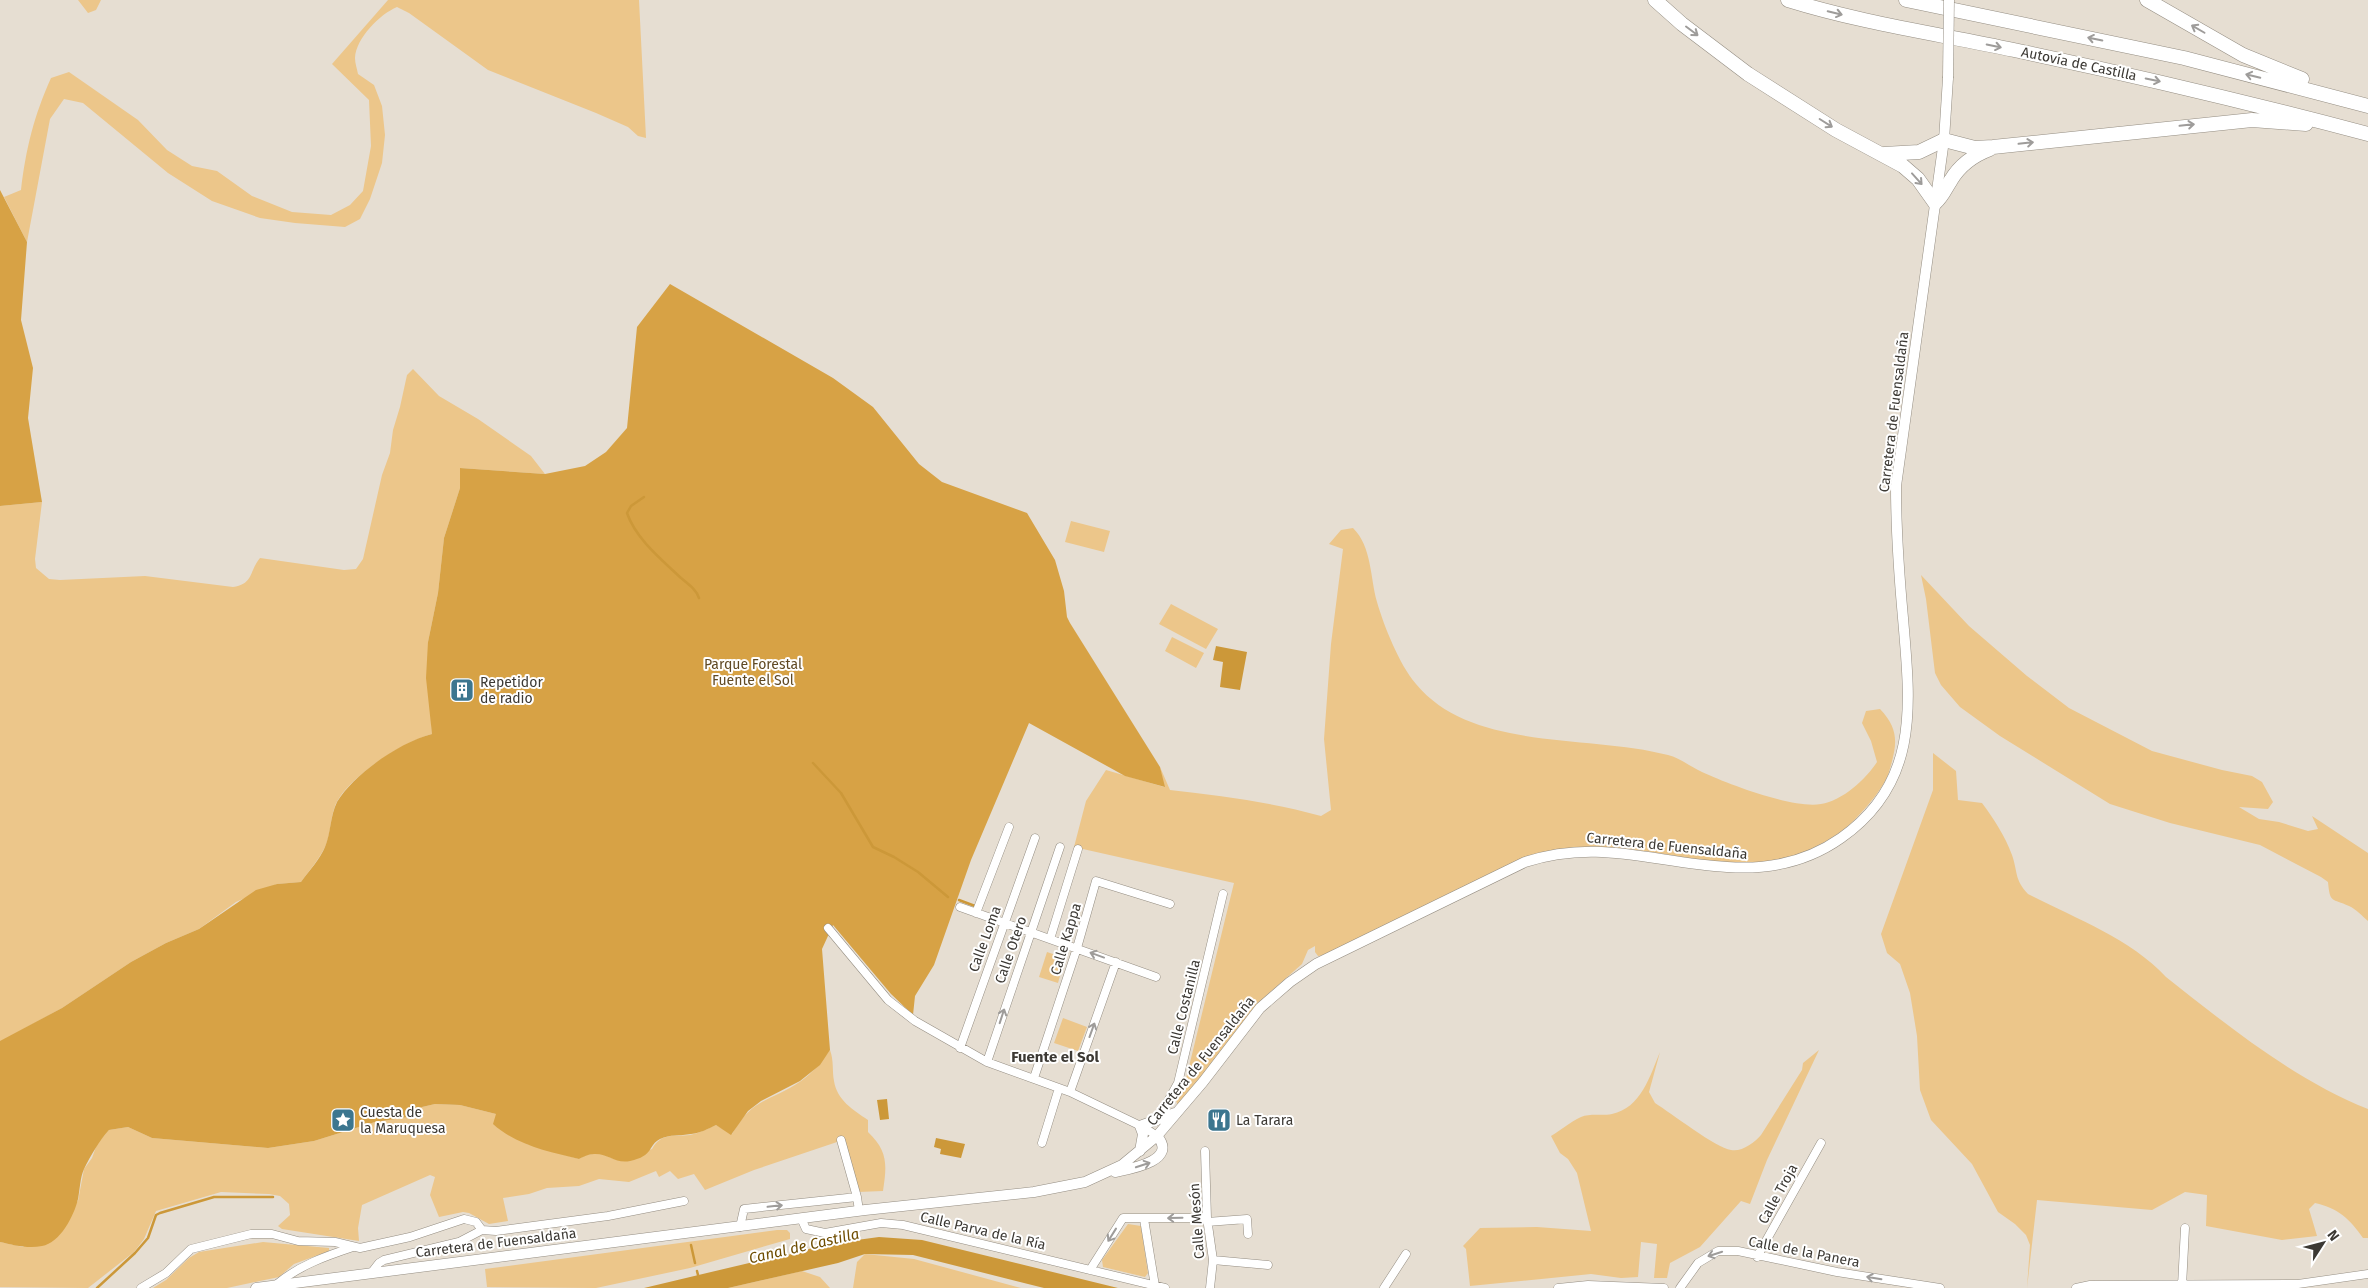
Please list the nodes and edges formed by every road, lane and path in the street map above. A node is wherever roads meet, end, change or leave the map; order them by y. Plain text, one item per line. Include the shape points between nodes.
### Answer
1 (1655, 0) edge
2 (1788, 0) edge
3 (1906, 0) edge
4 (1949, 0) edge
5 (2147, 0) edge
6 (2368, 100) edge
7 (2368, 106) edge
8 (2368, 134) edge
9 (1944, 140) junction
10 (1993, 148) junction
11 (1884, 154) junction
12 (1935, 203) junction
13 (1009, 826) dead end
14 (1035, 838) dead end
15 (1060, 847) dead end
16 (1078, 849) dead end
17 (1223, 894) dead end
18 (1170, 904) dead end
19 (960, 907) dead end
20 (976, 913) junction
21 (1004, 922) junction
22 (828, 928) dead end
23 (1030, 932) junction
24 (1050, 939) junction
25 (1077, 948) junction
26 (1116, 962) junction
27 (1156, 977) dead end
28 (960, 1048) junction
29 (987, 1062) junction
30 (1034, 1078) junction
31 (1059, 1088) junction
32 (1070, 1092) junction
33 (1180, 1110) junction
34 (1156, 1121) junction
35 (1140, 1126) junction
36 (1157, 1136) junction
37 (841, 1140) dead end
38 (1042, 1143) dead end
39 (1821, 1143) dead end
40 (1140, 1151) junction
41 (1205, 1151) dead end
42 (1104, 1174) junction
43 (857, 1197) junction
44 (684, 1201) dead end
45 (859, 1211) junction
46 (801, 1218) junction
47 (1144, 1219) junction
48 (1207, 1220) junction
49 (740, 1226) junction
50 (2185, 1228) dead end
51 (482, 1230) junction
52 (1248, 1234) dead end
53 (354, 1247) junction
54 (1406, 1254) dead end
55 (1757, 1257) junction
56 (1213, 1260) junction
57 (1268, 1265) dead end
58 (1090, 1270) junction
59 (372, 1272) junction
60 (2368, 1274) edge
61 (277, 1284) junction
62 (1154, 1286) junction
63 (2185, 1286) edge
64 (141, 1288) edge
65 (256, 1288) edge
66 (1165, 1288) edge
67 (1210, 1288) edge
68 (1384, 1288) edge
69 (1558, 1288) edge
70 (1664, 1288) edge
71 (1680, 1288) edge
72 (1940, 1288) edge
73 (2076, 1288) edge

1 -> 11 highway via 1748,74 1836,130
2 -> 8 highway, Autovía de Castilla via 1812,8 2171,84
7 -> 3 highway, Autovía de Castilla via 2184,58
4 - 9 main road, Carretera de Fuensaldaña, bridge
6 -> 5 highway via 2288,75 2252,59
10 -> 8 highway via 2252,120 2300,123
9 - 10 highway via 1975,148
9 - 11 highway via 1919,152
9 - 12 main road, Carretera de Fuensaldaña
10 - 12 highway via 1965,163
11 -> 12 highway via 1918,178
12 - 33 main road, Carretera de Fuensaldaña via 1896,486 1896,534 1908,675 1908,725 1897,768 1878,802 1849,832 1833,843 1807,857 1776,866 1725,867 1579,850 1525,862 1316,964 1290,982 1260,1008
13 - 20 street
14 - 21 street, Calle Loma
15 - 23 street, Calle Otero
16 - 24 street
17 - 34 street, Calle Costanilla via 1178,1083
18 - 25 street, Calle Kappa via 1096,881
19 - 20 street
20 - 21 street
21 - 23 street
21 - 28 street, Calle Loma
22 - 28 street via 888,1000
23 - 24 street
29 -> 23 street, Calle Otero
24 - 25 street
26 -> 25 street
25 - 30 street, Calle Kappa
26 - 27 street
32 -> 26 street
28 - 29 street
29 - 30 street
30 - 31 street
31 - 32 street
31 - 38 street
32 - 35 street
33 - 34 main road
33 - 36 main road, Carretera de Fuensaldaña
34 - 35 main road
35 - 36 street
35 - 40 main road via 1143,1134
36 - 40 main road, Carretera de Fuensaldaña
42 -> 36 main road via 1148,1164 1156,1159 1162,1148
37 - 43 street
39 - 55 street, Calle Troja
40 - 42 main road, Carretera de Fuensaldaña
41 - 48 street, Calle Mesón
42 - 45 main road, Carretera de Fuensaldaña via 1065,1187
43 - 45 street
49 -> 43 street via 744,1209
44 - 51 street via 608,1216 496,1231
45 - 46 main road, Carretera de Fuensaldaña
46 - 49 main road, Carretera de Fuensaldaña
46 - 58 street, Calle Parva de la Ría via 806,1229 826,1233 892,1223
48 -> 47 street
47 -> 58 street via 1123,1218
47 - 62 street
48 - 52 street via 1247,1220
48 - 56 street, Calle Mesón
49 - 59 main road, Carretera de Fuensaldaña
50 - 63 street
51 - 53 street via 476,1222 464,1219 410,1237
51 - 59 street via 458,1242 384,1260
53 - 61 street via 309,1263
53 - 64 street via 334,1242 298,1241 272,1234 251,1234 191,1250 166,1273
54 - 68 street
55 -> 71 street, Calle de la Panera via 1738,1252 1710,1254 1698,1263
72 -> 55 street, Calle de la Panera
56 - 57 street
56 - 67 street, Calle Mesón
58 - 62 street, Calle Parva de la Ría
59 - 61 main road, Carretera de Fuensaldaña
60 - 63 street via 2298,1284
61 - 65 main road, Carretera de Fuensaldaña
62 - 66 street, Calle Parva de la Ría
63 - 73 street via 2090,1285
69 - 70 street via 1588,1285

